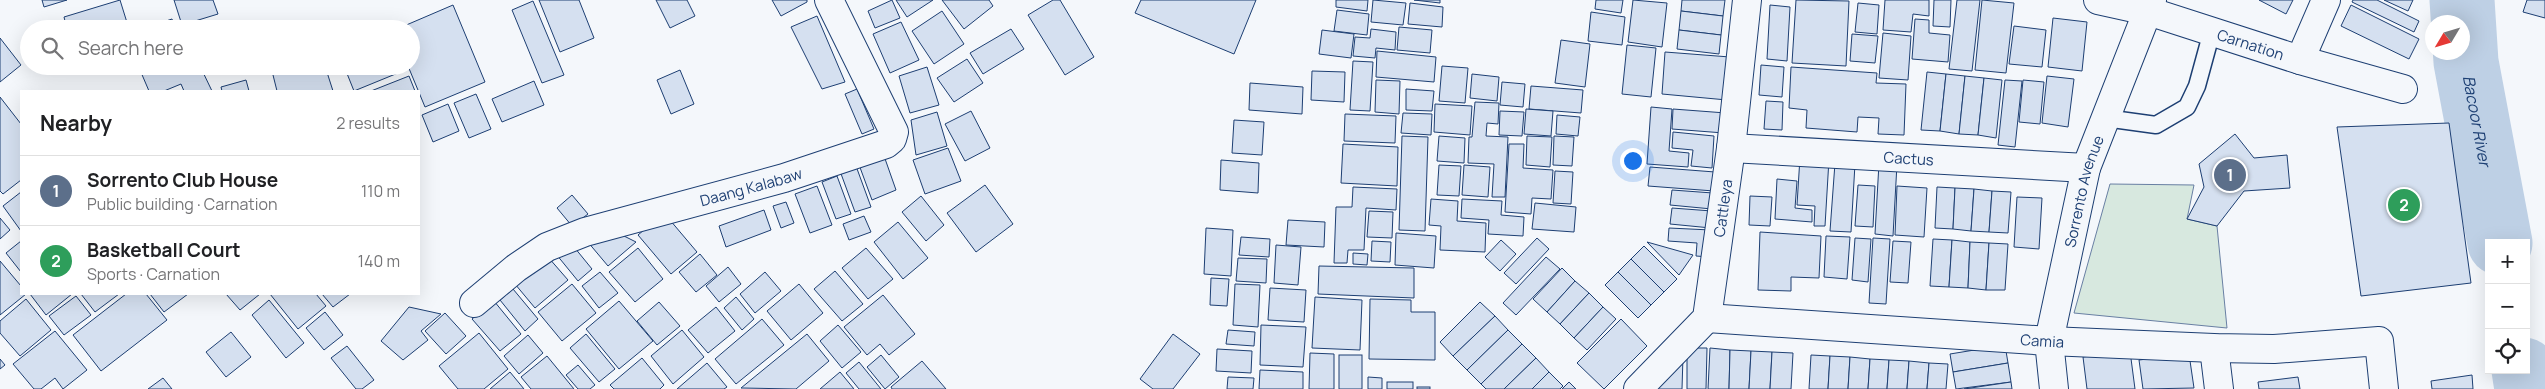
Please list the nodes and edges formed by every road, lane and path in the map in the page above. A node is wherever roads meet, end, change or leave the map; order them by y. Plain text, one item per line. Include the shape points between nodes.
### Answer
1 (829, 0) edge
2 (1748, 0) edge
3 (2098, 0) edge
4 (2326, 0) edge
5 (2150, 6) edge
6 (2212, 31) junction
7 (2300, 60) junction
8 (2403, 89) dead end
9 (2105, 118) junction
10 (1732, 148) junction
11 (2086, 168) junction
12 (474, 303) dead end
13 (1707, 318) junction
14 (2049, 341) junction
15 (2214, 348) junction
16 (1638, 389) edge
17 (2054, 389) edge
18 (2219, 389) edge
19 (2384, 389) edge

1 - 12 street, Daang Kalabaw via 894,132 892,139 886,144 784,178 585,232 547,247
2 - 10 street, Cattleya
3 - 5 street, Carnation
4 - 7 street
5 - 6 street, Carnation
5 - 9 street, Sorrento Avenue
6 - 7 street, Carnation
6 - 9 lane via 2197,86 2187,108 2156,124
7 - 8 street, Carnation
9 - 11 street, Sorrento Avenue
10 - 11 street, Cactus
10 - 13 street, Cattleya
11 - 14 street, Sorrento Avenue
13 - 14 street, Camia
13 - 16 street
14 - 15 street, Camia
14 - 17 street, Sorrento Avenue
15 - 18 street
15 - 19 street, Camia via 2274,349 2379,341

